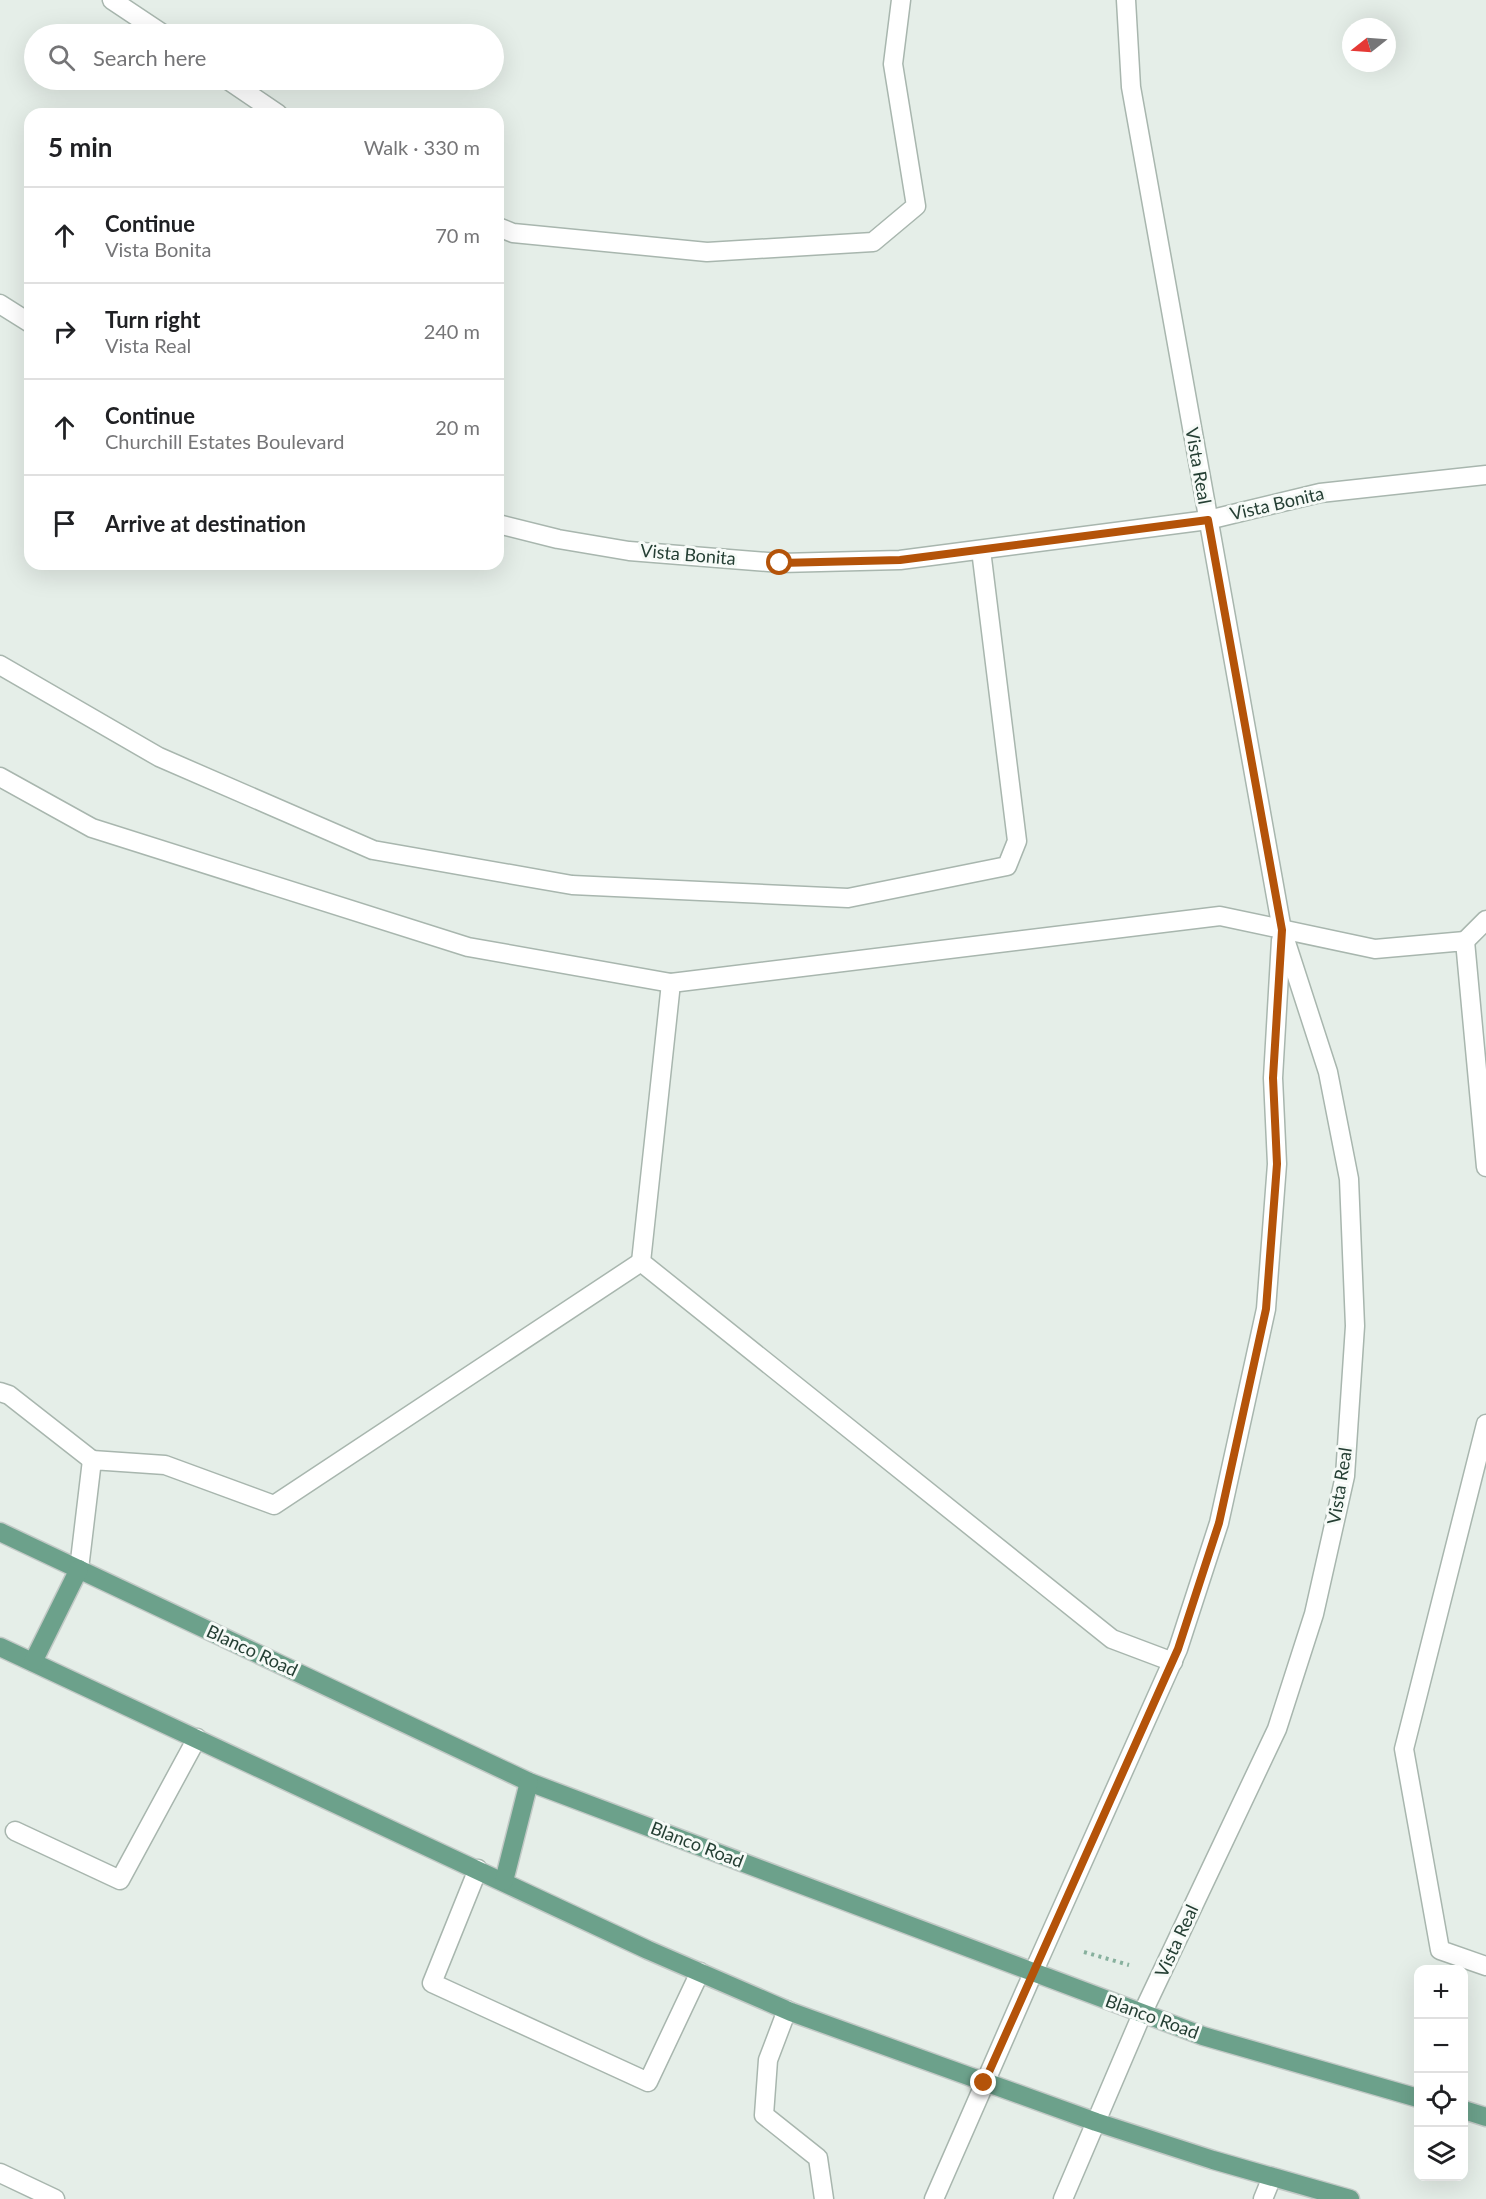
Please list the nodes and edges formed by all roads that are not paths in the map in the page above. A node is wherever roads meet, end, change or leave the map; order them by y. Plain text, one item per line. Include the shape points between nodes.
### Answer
1 (112, 0) edge
2 (901, 0) edge
3 (1126, 0) edge
4 (148, 24) edge
5 (243, 90) edge
6 (269, 108) edge
7 (504, 229) edge
8 (0, 304) edge
9 (24, 319) edge
10 (1486, 475) edge
11 (1208, 520) junction
12 (504, 526) edge
13 (981, 550) junction
14 (0, 665) edge
15 (0, 777) edge
16 (1486, 920) edge
17 (1282, 930) junction
18 (1465, 940) junction
19 (671, 984) junction
20 (1486, 1167) edge
21 (641, 1262) junction
22 (0, 1392) edge
23 (1486, 1424) edge
24 (92, 1460) junction
25 (0, 1532) edge
26 (79, 1569) junction
27 (0, 1647) edge
28 (33, 1662) junction
29 (1173, 1662) junction
30 (197, 1738) junction
31 (529, 1782) junction
32 (15, 1831) dead end
33 (478, 1869) junction
34 (504, 1881) junction
35 (1486, 1966) edge
36 (700, 1972) junction
37 (1033, 1973) junction
38 (787, 2010) junction
39 (1142, 2013) junction
40 (984, 2083) junction
41 (1414, 2096) edge
42 (1468, 2111) edge
43 (1486, 2117) edge
44 (1096, 2122) junction
45 (0, 2173) edge
46 (1272, 2177) junction
47 (55, 2199) edge
48 (825, 2199) edge
49 (934, 2199) edge
50 (1063, 2199) edge
51 (1263, 2199) edge
52 (1350, 2199) edge

1 - 4 street
2 - 7 street via 893,64 916,206 873,242 707,252 513,233
3 - 11 street, Vista Real via 1131,87
5 - 6 street
8 - 9 street
10 - 11 street, Vista Bonita via 1320,493
11 - 13 street, Vista Bonita
11 - 17 street, Vista Real
12 - 13 street, Vista Bonita via 628,551 780,563 900,560
13 - 14 street via 1017,841 1007,866 848,898 572,885 373,850 159,758
15 - 19 street via 92,828 468,947
16 - 18 street
17 - 18 street via 1375,949
17 - 19 street via 1220,916
17 - 29 street, Vista Real via 1273,1078 1277,1164 1266,1309 1219,1523
17 - 39 street, Vista Real via 1328,1072 1349,1179 1355,1326 1345,1476 1314,1614 1277,1729
18 - 20 street
19 - 21 street
21 - 24 street via 274,1505 165,1465
21 - 29 street via 1112,1638
22 - 24 street
23 - 35 street via 1404,1749 1440,1950
24 - 26 street
25 - 26 main road, Blanco Road
26 - 28 main road
26 - 31 main road, Blanco Road
27 - 28 main road
28 - 30 main road
29 - 37 street, Vista Real
30 - 32 street via 120,1880
30 - 33 main road
31 - 34 main road
31 - 37 main road, Blanco Road
33 - 34 main road
33 - 36 street via 432,1983 648,2082
34 - 36 main road
36 - 38 main road
37 - 39 main road, Blanco Road
37 - 40 street, Vista Real
38 - 40 main road
38 - 48 street via 768,2060 764,2115 818,2158
39 - 41 main road, Blanco Road via 1203,2036
39 - 44 street, Vista Real
40 - 44 main road
40 - 49 street, Vista Real
42 - 43 main road
44 - 46 main road
44 - 50 street, Vista Real
45 - 47 street
46 - 51 street
46 - 52 main road

